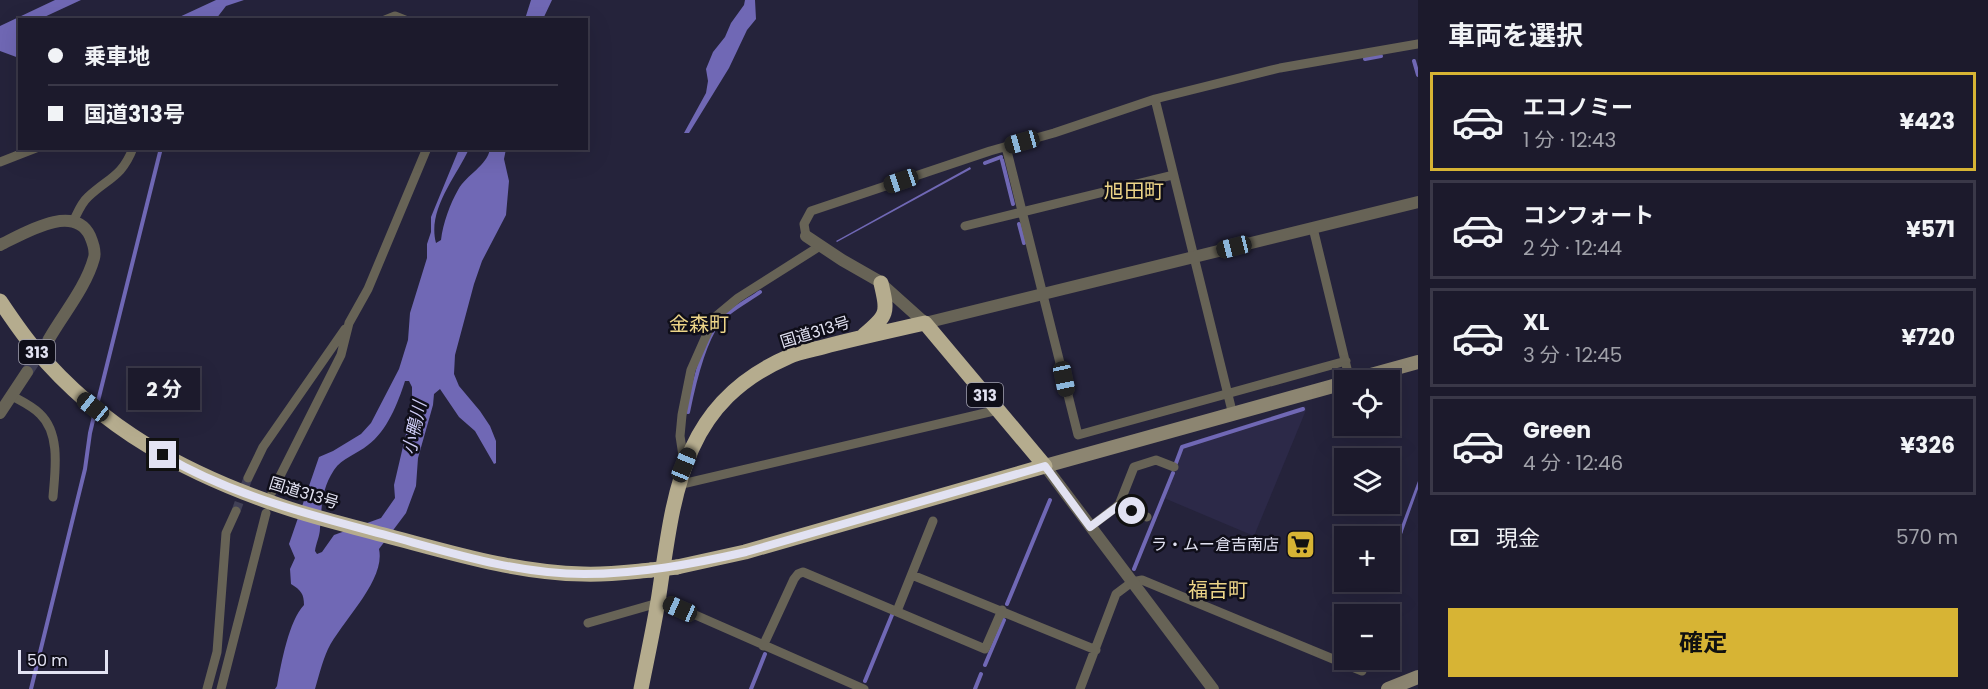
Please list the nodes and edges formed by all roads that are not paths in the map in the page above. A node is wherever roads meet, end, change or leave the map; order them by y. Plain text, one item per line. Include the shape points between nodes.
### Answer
1 (1418, 46) edge
2 (1155, 99) junction
3 (1006, 147) junction
4 (31, 150) edge
5 (132, 150) edge
6 (426, 150) edge
7 (0, 162) edge
8 (1173, 175) junction
9 (1418, 202) edge
10 (1021, 212) junction
11 (73, 222) junction
12 (965, 226) dead end
13 (1313, 228) junction
14 (806, 236) joint
15 (0, 245) edge
16 (820, 246) junction
17 (1195, 256) junction
18 (881, 283) junction
19 (1042, 294) junction
20 (0, 301) edge
21 (349, 323) junction
22 (925, 323) junction
23 (862, 337) junction
24 (49, 339) tunnel mouth
25 (1346, 362) junction
26 (1418, 362) edge
27 (1348, 370) edge
28 (1389, 370) edge
29 (27, 372) tunnel mouth
30 (1334, 386) edge
31 (1227, 394) junction
32 (12, 396) junction
33 (998, 410) junction
34 (0, 412) edge
35 (1233, 415) junction
36 (684, 465) junction
37 (1045, 466) junction
38 (1174, 467) dead end
39 (249, 478) tunnel mouth
40 (678, 485) junction
41 (272, 492) dead end
42 (53, 497) dead end
43 (1118, 506) junction
44 (236, 511) tunnel mouth
45 (266, 513) dead end
46 (1148, 517) dead end
47 (933, 521) dead end
48 (1090, 527) junction
49 (912, 575) junction
50 (1132, 582) junction
51 (658, 601) junction
52 (1002, 610) junction
53 (897, 611) junction
54 (588, 623) dead end
55 (764, 646) junction
56 (1096, 650) junction
57 (1334, 659) edge
58 (1418, 677) edge
59 (207, 689) edge
60 (221, 689) edge
61 (641, 689) edge
62 (864, 689) edge
63 (1080, 689) edge
64 (1213, 689) edge
65 (1388, 689) edge

1 - 2 street via 1280,68
2 - 3 street
2 - 8 street
3 - 10 street
3 - 14 street via 811,211 804,224
4 - 7 street
5 - 11 street via 127,163 113,178 86,198
6 - 21 street via 368,289
8 - 10 street
8 - 17 street
9 - 13 street
10 - 12 street
10 - 19 street
11 - 15 street via 61,220
11 - 24 street via 87,231 95,255 82,286
13 - 17 street
13 - 25 street
14 - 16 street
16 - 18 street
16 - 36 street via 738,298 714,318 691,369 680,436
17 - 19 street
17 - 31 street
18 - 22 street
18 - 23 highway via 886,311 882,321
19 - 22 street
19 - 31 street via 1078,435
20 - 37 highway, 国道313号 / 313, bridge via 34,348 81,396 179,465 285,508 494,563 545,572 584,574 677,567 746,552
21 - 39 street via 263,447
21 - 41 street via 341,355
22 - 23 highway, 国道313号
22 - 33 highway, 313
23 - 36 highway, 国道313号 via 789,356 750,377 705,422
25 - 27 street
25 - 31 street
26 - 28 main road
29 - 32 street
30 - 35 main road
31 - 35 street
32 - 34 street
32 - 42 street via 40,414 51,430
33 - 37 highway, 313
33 - 40 street
35 - 37 main road
36 - 40 highway, 国道313号
37 - 48 street
38 - 43 street via 1156,460 1134,467
40 - 51 highway, 国道313号
43 - 46 street
43 - 48 street
44 - 59 street via 226,533 217,652
45 - 60 street
47 - 49 street
48 - 50 street
49 - 52 street
49 - 53 street
50 - 56 street via 1116,594
50 - 57 street via 1142,580
50 - 64 street
51 - 54 street
51 - 55 street
51 - 61 highway, 国道313号
52 - 53 street via 985,649
52 - 56 street
53 - 55 street via 803,572 795,579
55 - 62 street
56 - 63 street
58 - 65 main road

